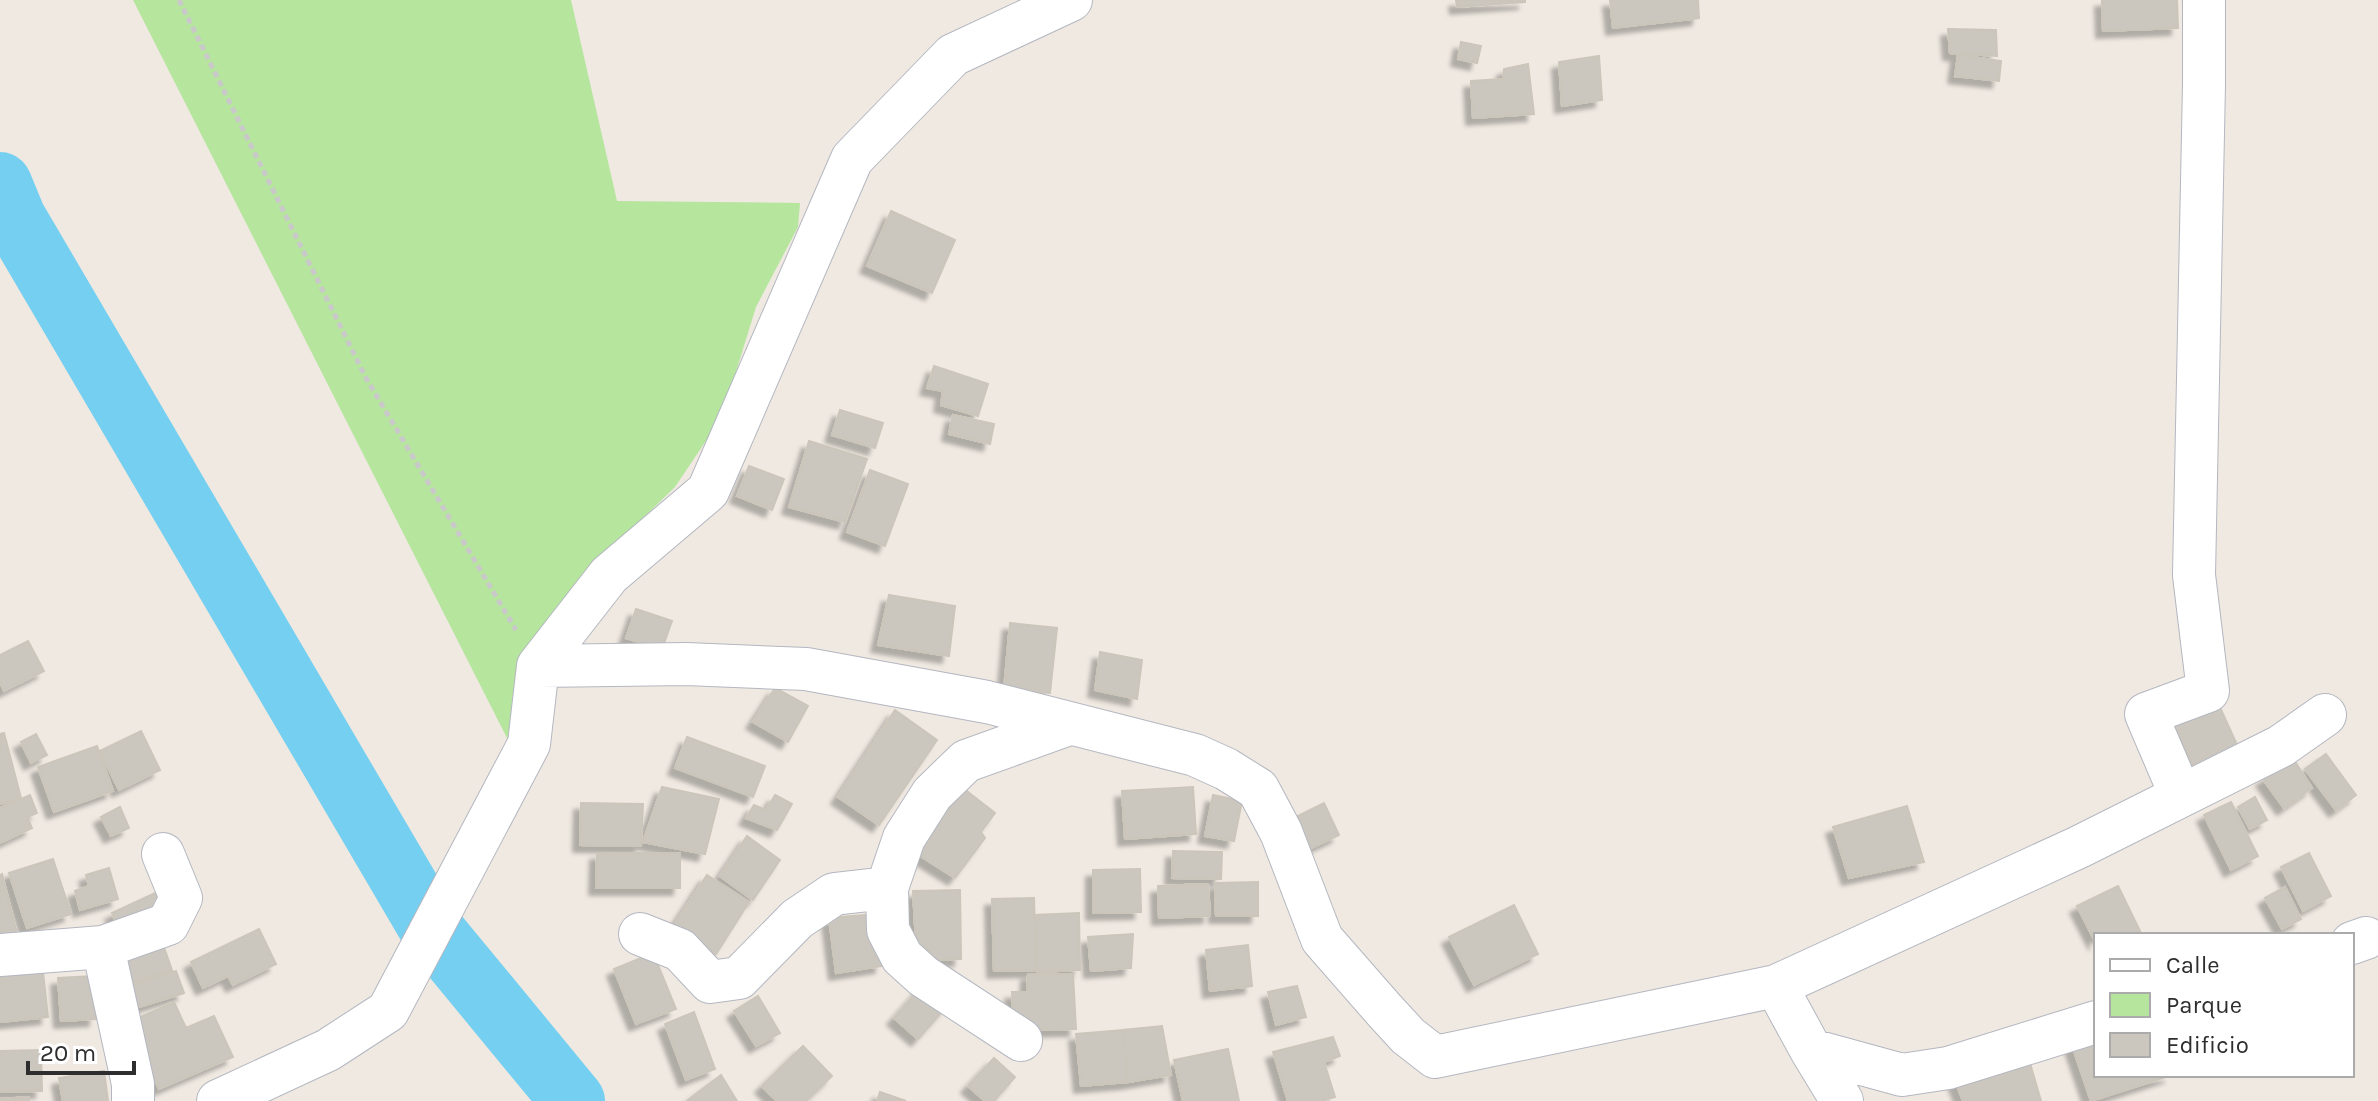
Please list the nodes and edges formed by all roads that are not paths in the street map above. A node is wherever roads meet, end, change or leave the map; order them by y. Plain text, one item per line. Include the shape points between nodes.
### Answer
1 (1071, 0) edge
2 (2204, 0) edge
3 (538, 666) junction
4 (2325, 715) dead end
5 (1069, 724) junction
6 (2181, 796) junction
7 (163, 854) dead end
8 (887, 888) junction
9 (640, 934) dead end
10 (103, 947) junction
11 (0, 955) edge
12 (1776, 986) junction
13 (2094, 1023) edge
14 (1021, 1040) dead end
15 (1811, 1050) junction
16 (133, 1101) edge
17 (218, 1101) edge
18 (1842, 1101) edge

1 - 3 street via 953,55 852,159 708,491 609,575
2 - 6 street via 2194,575 2208,691 2146,714
3 - 5 street via 806,669 987,702
3 - 17 street via 529,744 388,1011 328,1050
4 - 6 street via 2281,746
5 - 8 street via 966,761 932,794 904,838
5 - 12 street via 1195,755 1258,789 1281,832 1322,939 1408,1036 1435,1057
6 - 12 street
7 - 10 street via 181,898 168,924
8 - 9 street via 834,894 797,919 739,978 710,982 680,950
8 - 14 street via 888,930 902,957
10 - 11 street
10 - 16 street
12 - 15 street
13 - 15 street via 1948,1068 1902,1075
15 - 18 street

